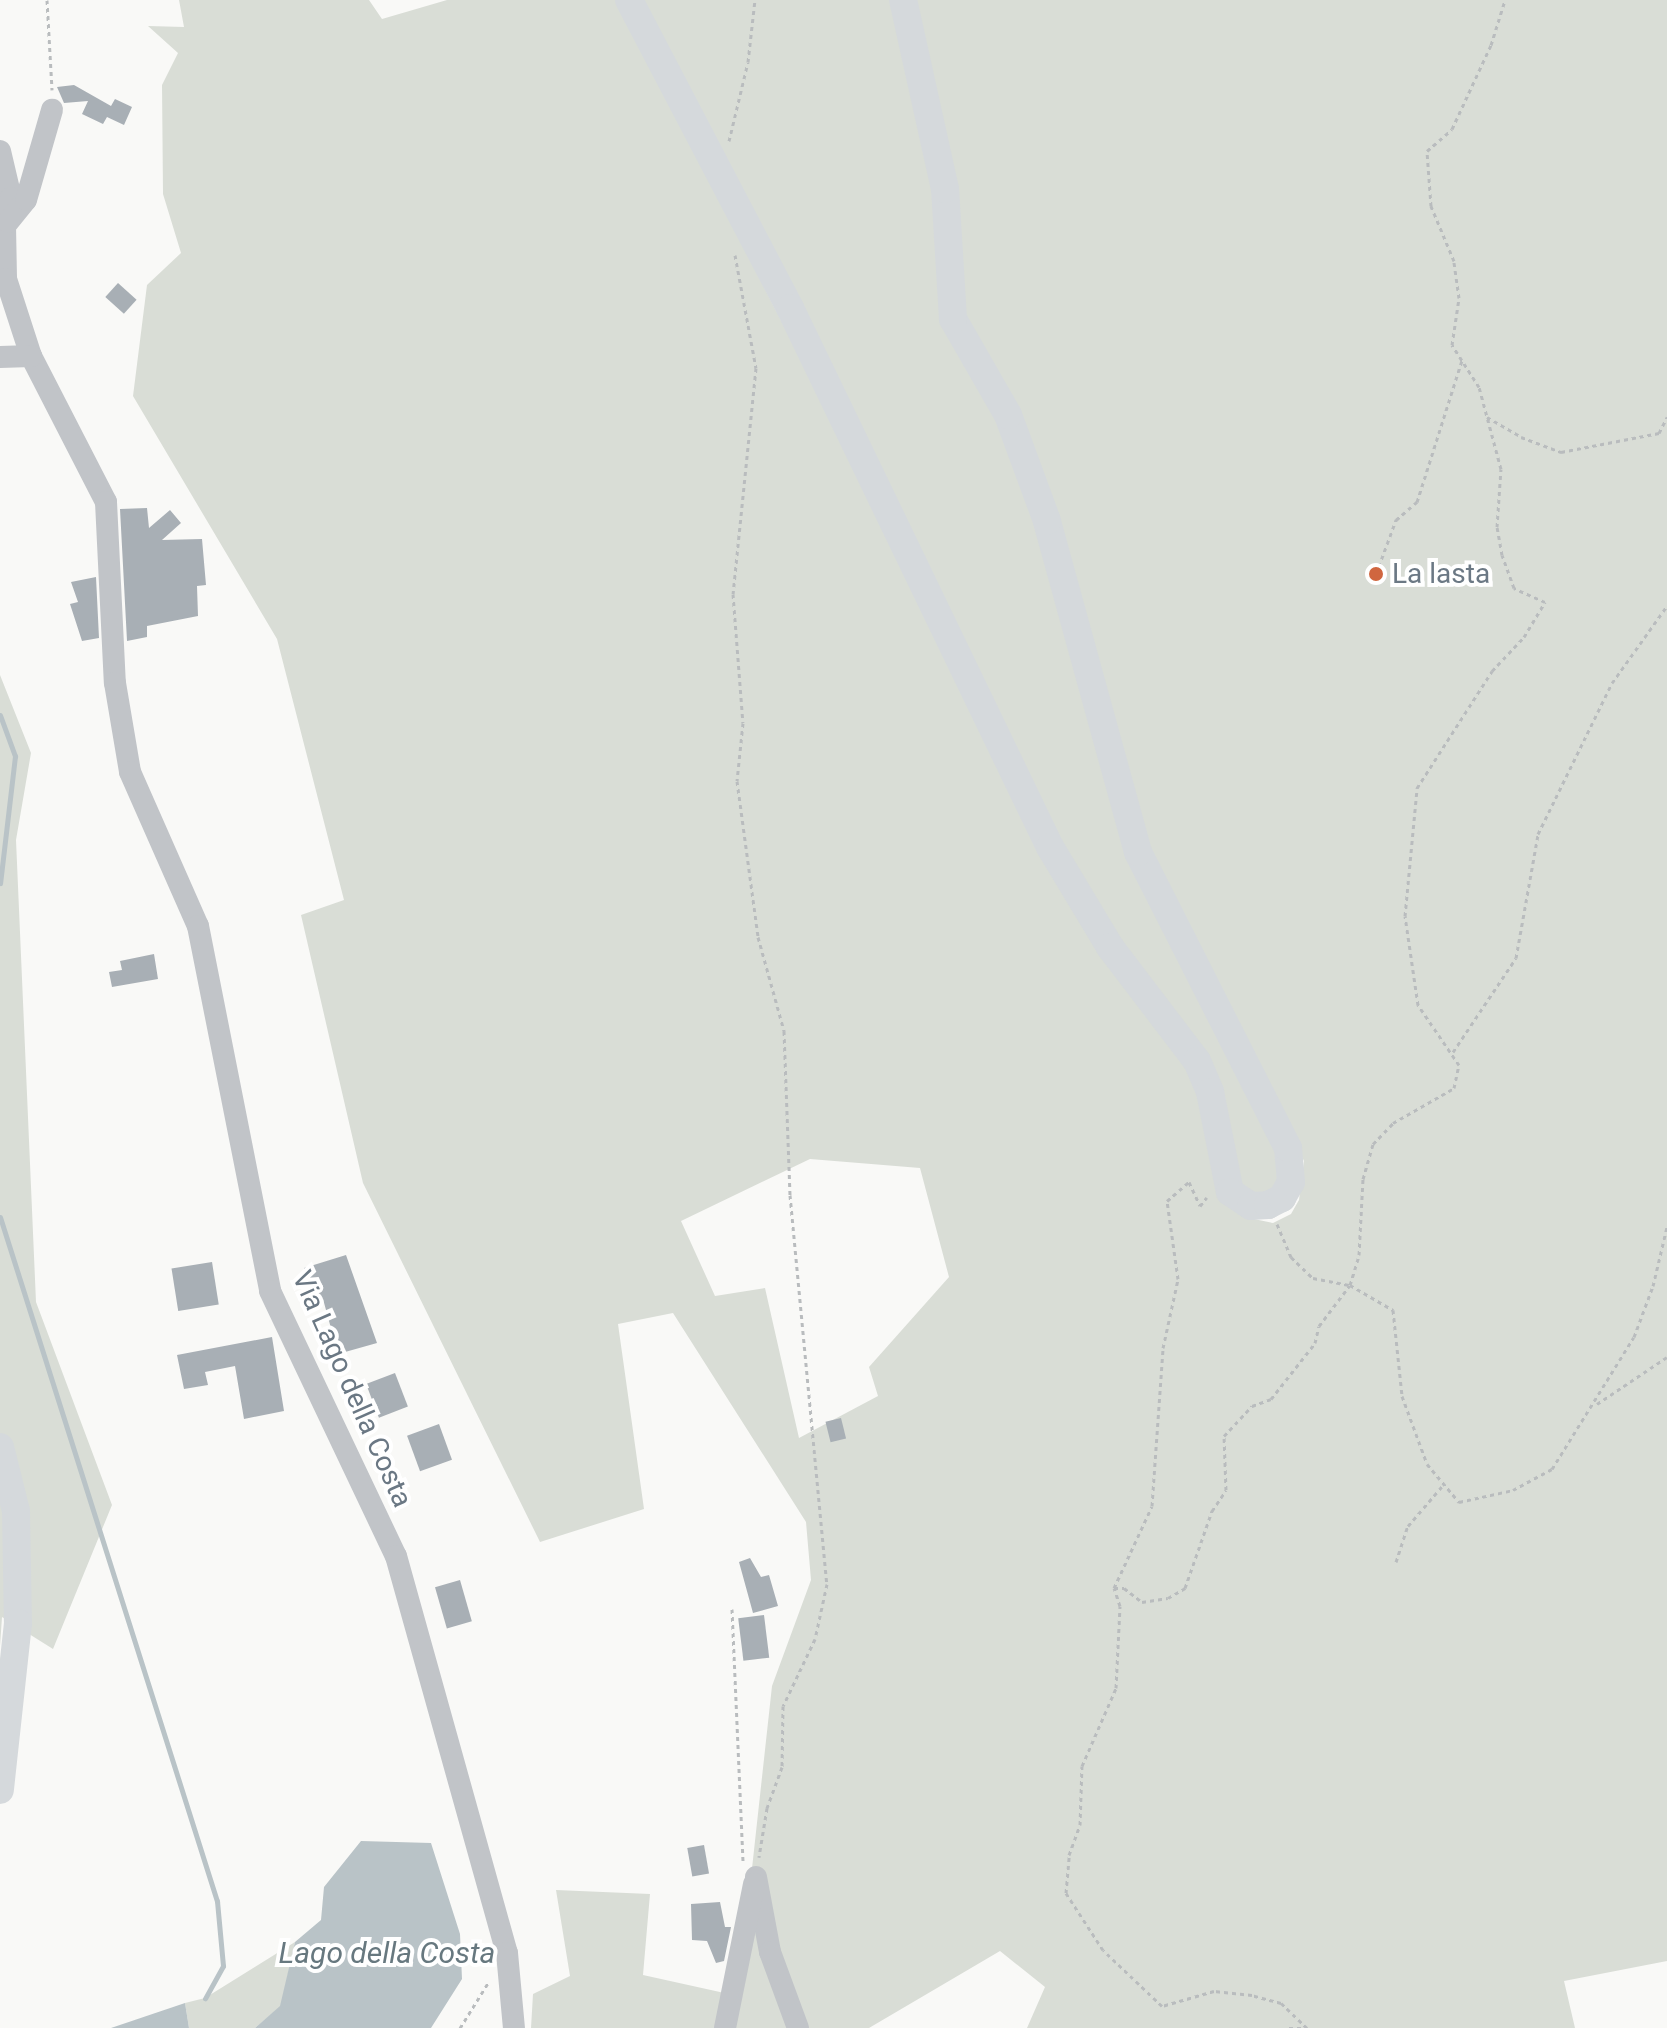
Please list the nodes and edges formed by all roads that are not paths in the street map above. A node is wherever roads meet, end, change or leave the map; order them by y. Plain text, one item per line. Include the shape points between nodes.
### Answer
1 (629, 0) edge
2 (903, 0) edge
3 (52, 110) road end
4 (0, 151) edge
5 (5, 226) junction
6 (31, 356) junction
7 (0, 357) edge
8 (0, 1447) edge
9 (0, 1790) edge
10 (514, 2028) edge
11 (725, 2028) edge
12 (798, 2028) edge

1 - 2 main road via 790,308 1050,847 1110,947 1197,1061 1210,1092 1230,1192 1251,1206 1268,1205 1282,1198 1291,1182 1288,1148 1138,852 1047,521 1008,415 953,319 945,189
3 - 5 street via 26,200
4 - 5 street, Via Lago della Costa via 11,198
5 - 6 street, Via Lago della Costa via 6,279
6 - 7 street
6 - 10 street, Via Lago della Costa via 106,502 115,683 130,772 198,926 270,1291 396,1556 507,1953
8 - 9 main road via 16,1511 18,1623
11 - 12 street via 756,1877 770,1952

